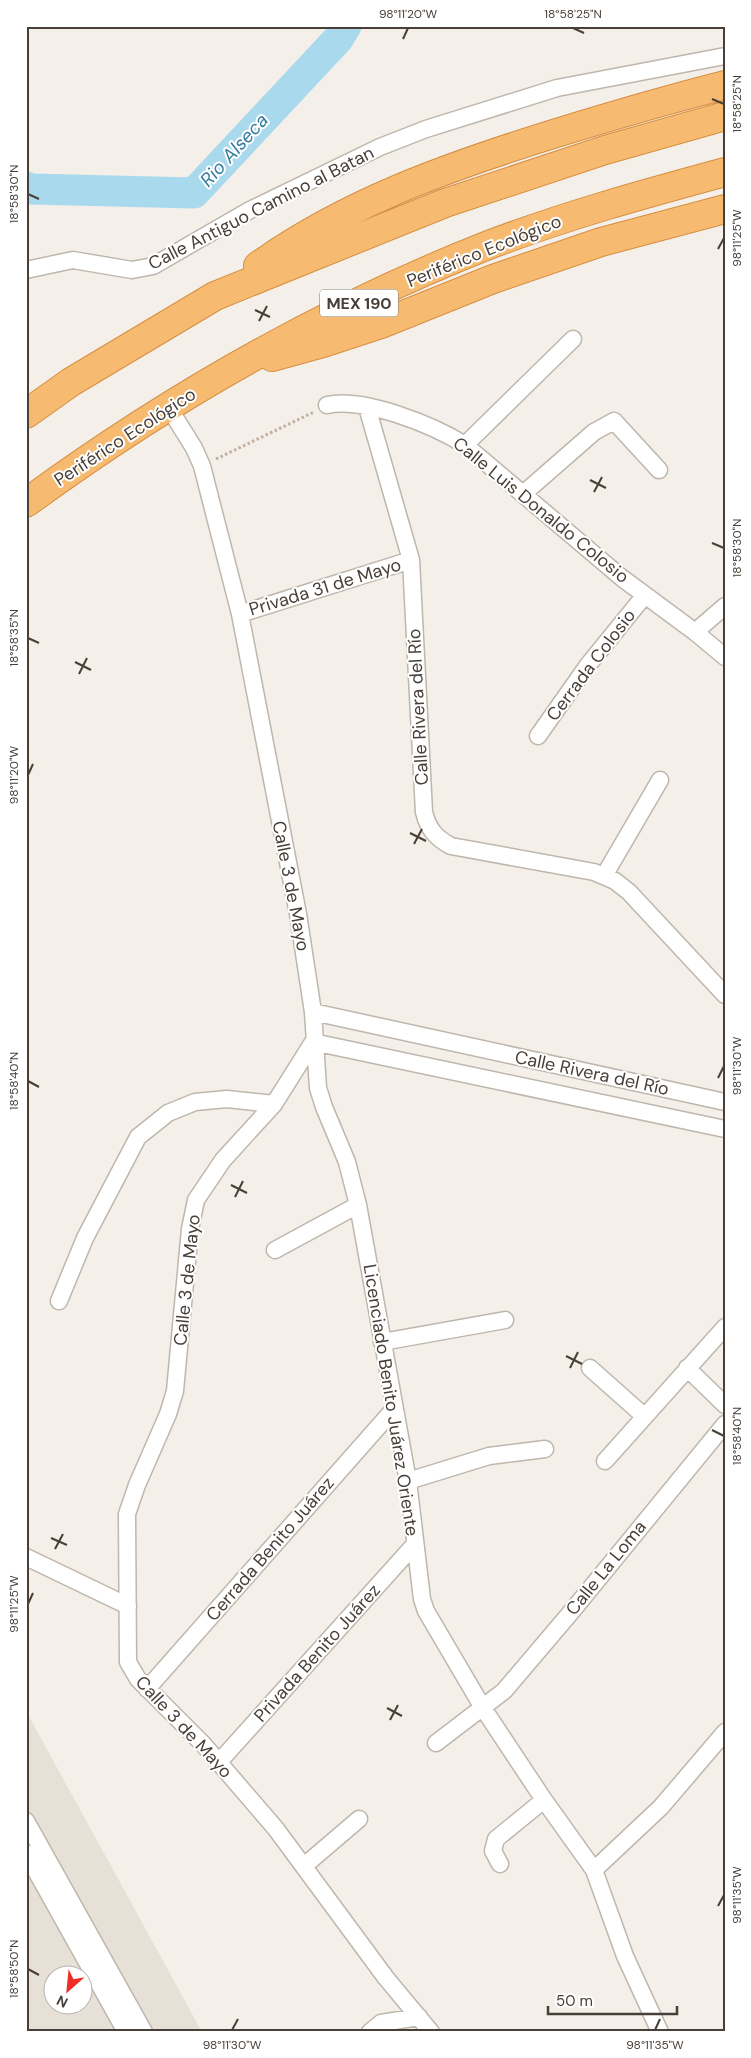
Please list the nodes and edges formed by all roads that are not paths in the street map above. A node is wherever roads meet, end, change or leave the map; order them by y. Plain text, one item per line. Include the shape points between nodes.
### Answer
1 (725, 56) edge
2 (725, 85) edge
3 (725, 116) edge
4 (725, 172) edge
5 (725, 209) edge
6 (26, 270) edge
7 (215, 296) junction
8 (573, 339) dead end
9 (236, 366) junction
10 (327, 406) road end
11 (367, 407) junction
12 (169, 408) junction
13 (26, 414) edge
14 (465, 445) junction
15 (658, 470) dead end
16 (523, 494) junction
17 (26, 503) edge
18 (411, 560) junction
19 (645, 595) junction
20 (725, 606) edge
21 (240, 614) junction
22 (695, 632) junction
23 (725, 657) edge
24 (538, 736) dead end
25 (660, 780) dead end
26 (604, 876) junction
27 (723, 988) edge
28 (313, 1012) junction
29 (313, 1042) junction
30 (464, 1046) junction
31 (458, 1072) junction
32 (654, 1086) junction
33 (725, 1102) edge
34 (274, 1104) junction
35 (648, 1113) junction
36 (725, 1129) edge
37 (358, 1205) junction
38 (275, 1250) dead end
39 (59, 1301) dead end
40 (505, 1320) dead end
41 (725, 1327) edge
42 (382, 1342) junction
43 (590, 1368) dead end
44 (687, 1368) junction
45 (725, 1405) edge
46 (394, 1409) junction
47 (644, 1416) junction
48 (725, 1424) edge
49 (545, 1449) dead end
50 (605, 1461) dead end
51 (408, 1481) junction
52 (415, 1544) junction
53 (26, 1557) edge
54 (128, 1606) junction
55 (147, 1689) junction
56 (483, 1708) junction
57 (725, 1732) edge
58 (436, 1743) dead end
59 (219, 1762) junction
60 (544, 1800) junction
61 (360, 1819) dead end
62 (26, 1821) edge
63 (26, 1854) edge
64 (500, 1864) dead end
65 (304, 1866) junction
66 (594, 1870) junction
67 (419, 2016) junction
68 (126, 2032) edge
69 (144, 2032) edge
70 (370, 2032) edge
71 (431, 2032) edge
72 (660, 2032) edge

1 - 6 street, Calle Antiguo Camino al Batan via 558,88 426,129 380,146 250,210 153,266 132,270 73,260
2 - 7 highway via 478,157 416,180 358,207 282,249
3 - 7 highway via 614,147 445,203
4 - 9 highway, Periférico Ecológico / MEX 190 via 605,205 485,247 299,330
5 - 9 highway via 601,242 323,344
7 - 13 highway via 71,382
8 - 14 street
9 - 12 highway, Periférico Ecológico / MEX 190
10 - 11 street, Calle Luis Donaldo Colosio via 337,403
11 - 14 street, Calle Luis Donaldo Colosio via 436,428
11 - 18 street, Calle Rivera del Río
12 - 17 highway, Periférico Ecológico / MEX 190 via 84,461
12 - 21 street, Calle 3 de Mayo via 202,466
14 - 16 street, Calle Luis Donaldo Colosio
15 - 16 street via 614,421 594,432
16 - 19 street, Calle Luis Donaldo Colosio
18 - 21 street, Privada 31 de Mayo
18 - 26 street, Calle Rivera del Río via 427,824 441,841 451,846
19 - 22 street, Calle Luis Donaldo Colosio
19 - 24 street, Cerrada Colosio
20 - 22 street
21 - 28 street, Calle 3 de Mayo via 298,914
22 - 23 street, Calle Luis Donaldo Colosio
25 - 26 street
26 - 27 street via 629,892
28 - 29 street, Calle 3 de Mayo
28 - 30 street, Calle Rivera del Río
29 - 31 street, Calle Rivera del Río
29 - 34 street, Calle 3 de Mayo
29 - 37 street, Licenciado Benito Juárez Oriente via 318,1088 347,1162
30 - 31 street
30 - 32 street, Calle Rivera del Río
31 - 35 street, Calle Rivera del Río
32 - 33 street, Calle Rivera del Río
32 - 35 street
34 - 39 street via 227,1099 195,1102 168,1113 138,1137 85,1238
34 - 54 street, Calle 3 de Mayo via 236,1146 196,1200 175,1391 127,1514
35 - 36 street, Calle Rivera del Río
37 - 38 street
37 - 42 street, Licenciado Benito Juárez Oriente
40 - 42 street
41 - 44 street
42 - 46 street, Licenciado Benito Juárez Oriente
43 - 47 street
44 - 45 street
44 - 47 street
46 - 51 street, Licenciado Benito Juárez Oriente
46 - 55 street, Cerrada Benito Juárez
47 - 50 street
48 - 56 street, Calle La Loma via 572,1611 504,1690
49 - 51 street via 489,1456
51 - 52 street, Licenciado Benito Juárez Oriente
52 - 56 street, Licenciado Benito Juárez Oriente via 426,1611
52 - 59 street, Privada Benito Juárez
53 - 54 street
54 - 55 street, Calle 3 de Mayo via 128,1662
55 - 59 street, Calle 3 de Mayo
56 - 58 street, Calle La Loma
56 - 60 street, Licenciado Benito Juárez Oriente
57 - 66 street via 661,1807
59 - 65 street, Calle 3 de Mayo
60 - 64 street via 496,1839 493,1851
60 - 66 street, Licenciado Benito Juárez Oriente
61 - 65 street
62 - 69 street
63 - 68 street
65 - 67 street, Calle 3 de Mayo via 386,1978
66 - 72 street, Licenciado Benito Juárez Oriente via 625,1956
67 - 70 street via 381,2023
67 - 71 street, Calle 3 de Mayo

